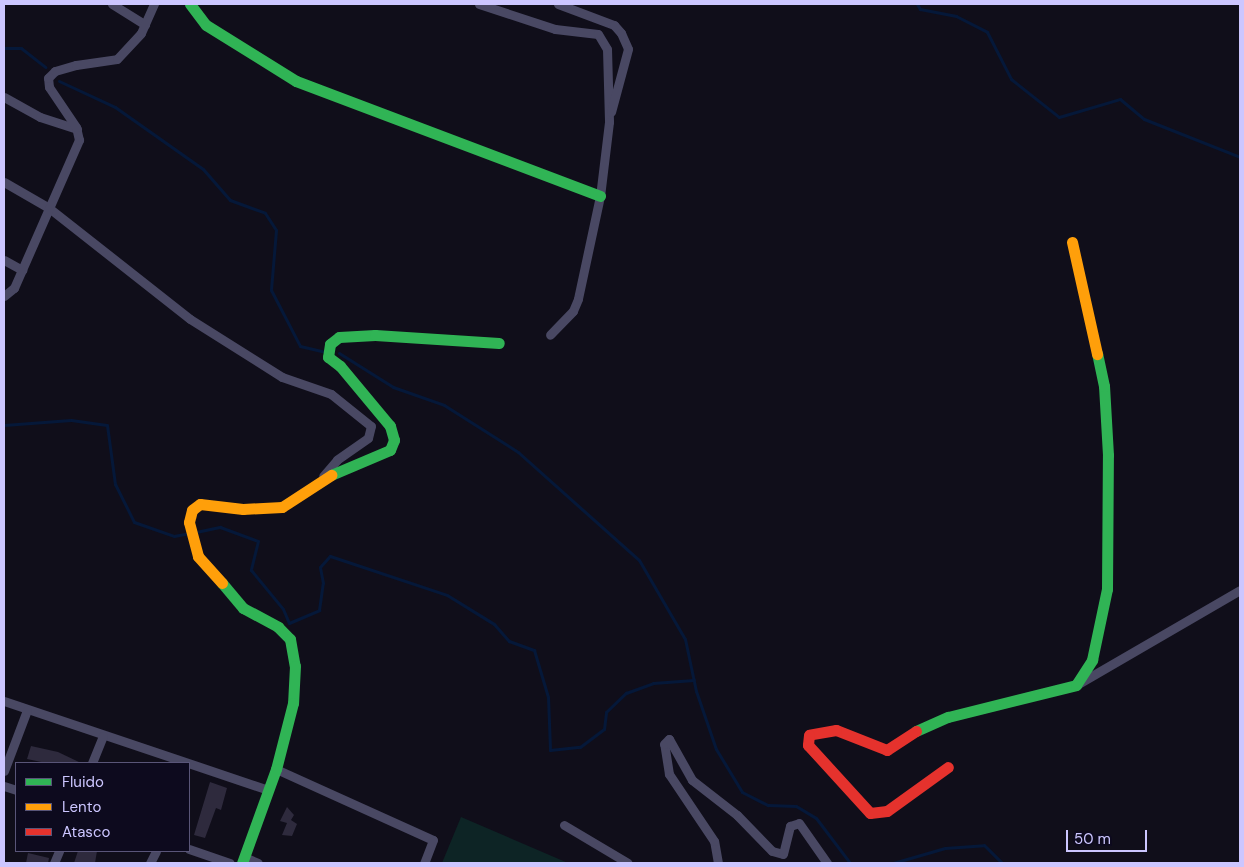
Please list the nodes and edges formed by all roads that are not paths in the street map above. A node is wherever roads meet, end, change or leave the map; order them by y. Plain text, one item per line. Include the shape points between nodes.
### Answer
1 (112, 4) edge
2 (154, 4) edge
3 (190, 4) edge
4 (479, 4) edge
5 (558, 4) edge
6 (145, 25) junction
7 (4, 97) edge
8 (609, 122) junction
9 (77, 129) junction
10 (4, 182) edge
11 (600, 196) junction
12 (49, 208) junction
13 (1072, 242) dead end
14 (4, 260) edge
15 (22, 270) junction
16 (4, 296) edge
17 (550, 335) dead end
18 (499, 343) dead end
19 (314, 488) junction
20 (1240, 590) edge
21 (1076, 685) junction
22 (4, 701) edge
23 (27, 710) junction
24 (103, 736) junction
25 (177, 761) edge
26 (92, 762) edge
27 (190, 765) edge
28 (948, 768) dead end
29 (276, 770) junction
30 (4, 771) edge
31 (268, 790) junction
32 (564, 825) dead end
33 (190, 849) edge
34 (243, 860) edge
35 (230, 863) edge
36 (258, 863) edge
37 (424, 863) edge
38 (628, 863) edge
39 (718, 863) edge
40 (827, 863) edge

1 - 6 street
2 - 6 street
3 - 11 street via 206,25 296,81
4 - 8 street via 555,29 598,34 607,50
5 - 8 street via 614,25 628,49
6 - 9 street via 117,59 55,71 48,78 49,87
7 - 9 street via 40,117
8 - 11 street
9 - 12 street via 79,140
10 - 12 street
11 - 17 street via 578,298 572,311
12 - 15 street
12 - 19 street via 190,319 282,377 331,394 371,426 368,438 337,460
13 - 21 street via 1104,386 1108,455 1107,589 1092,660
14 - 15 street
15 - 16 street via 14,288
18 - 19 street via 352,334 339,337 330,344 328,357 367,397 390,426 394,440 390,450 339,470
19 - 29 street via 282,507 243,509 200,504 192,510 189,522 198,556 243,608 278,627 290,639 295,666 293,704
20 - 21 street
21 - 28 street via 948,717 928,724 887,750 836,730 809,735 808,745 870,813 887,811
22 - 23 street
23 - 24 street via 67,720
23 - 30 street
24 - 25 street
24 - 26 street
27 - 31 street
29 - 31 street
29 - 37 street via 433,840
31 - 34 street
32 - 38 street
33 - 35 street
34 - 36 street
39 - 40 street via 714,841 669,774 664,744 669,739 692,780 737,815 772,851 783,854 790,826 800,823

